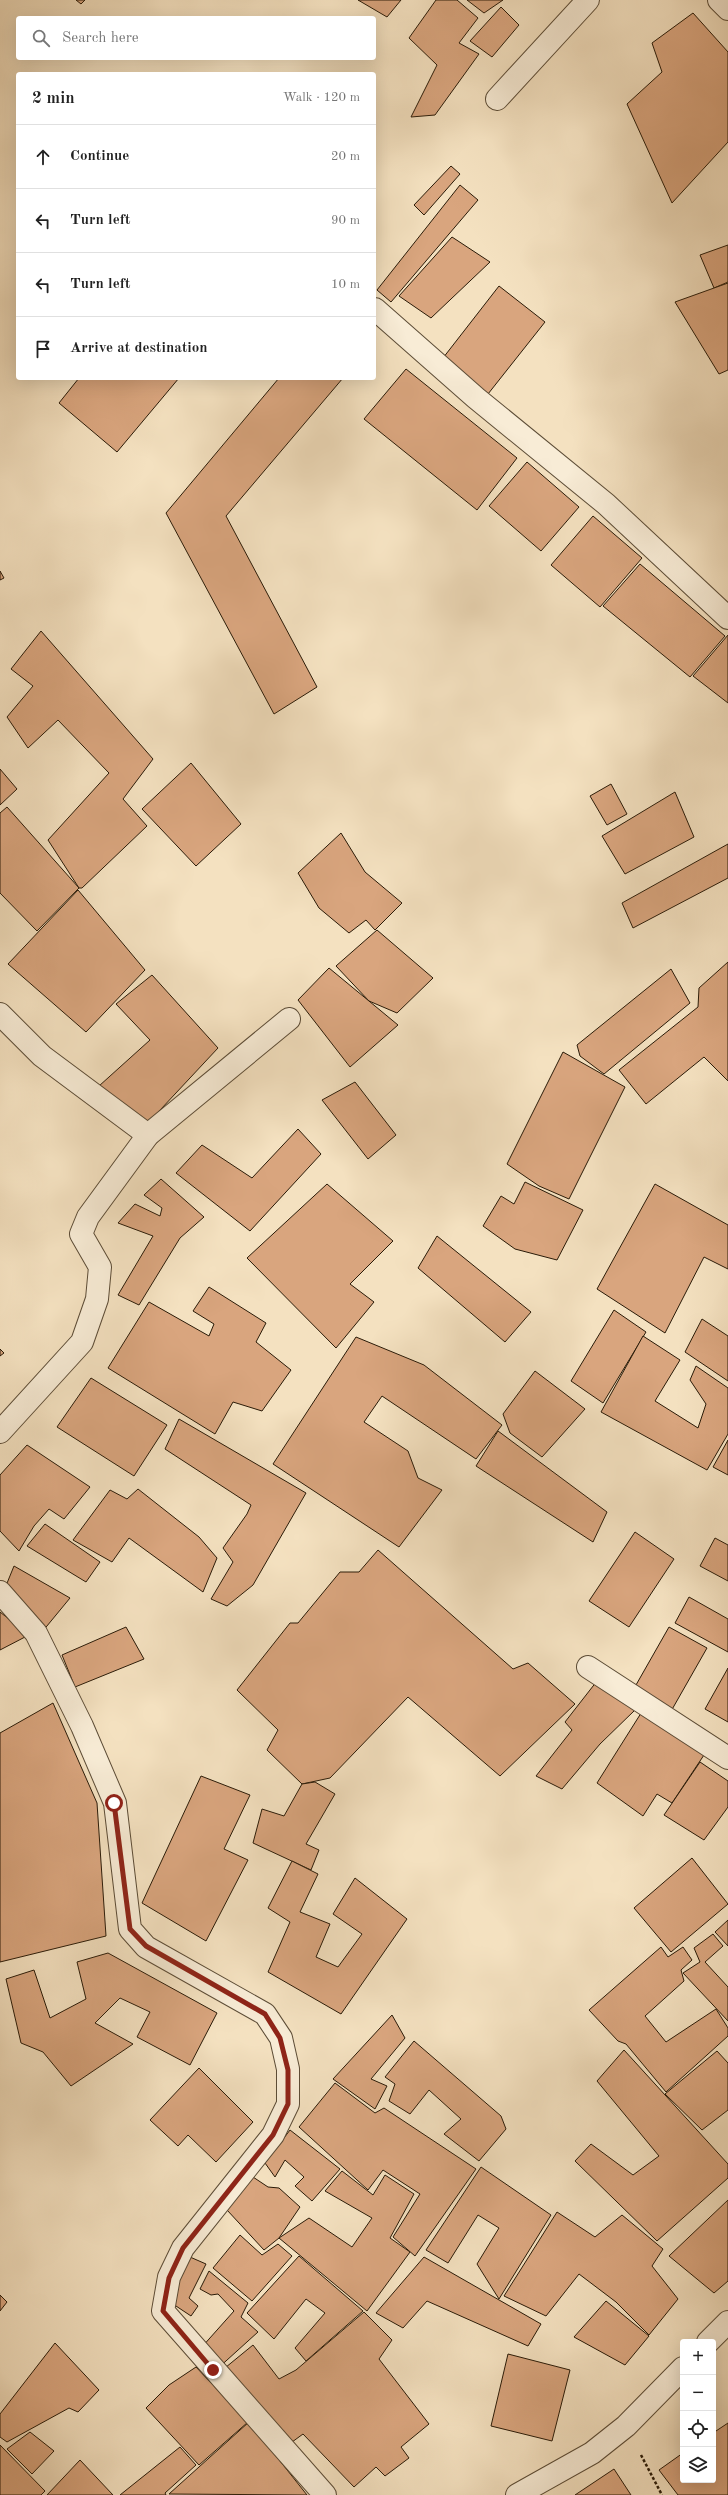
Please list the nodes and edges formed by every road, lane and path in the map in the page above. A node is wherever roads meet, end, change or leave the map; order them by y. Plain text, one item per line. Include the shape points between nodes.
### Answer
1 (588, 0) edge
2 (720, 0) edge
3 (728, 9) edge
4 (497, 99) dead end
5 (376, 310) edge
6 (728, 618) edge
7 (0, 1014) edge
8 (289, 1019) dead end
9 (148, 1135) junction
10 (0, 1432) edge
11 (0, 1592) edge
12 (588, 1667) dead end
13 (728, 1758) edge
14 (728, 2322) edge
15 (711, 2339) edge
16 (680, 2371) edge
17 (626, 2426) junction
18 (325, 2495) edge
19 (517, 2495) edge
20 (662, 2495) edge

1 - 4 street
2 - 3 street
5 - 6 street via 476,398 606,504
7 - 9 street via 42,1056
8 - 9 street
9 - 10 street via 88,1217 81,1234 100,1267 97,1299 82,1342
11 - 18 street via 36,1633 82,1726 114,1803 130,1929 146,1946 265,2014 280,2038 288,2070 288,2104 273,2135 183,2248 169,2278 163,2311
12 - 13 street
14 - 15 street
16 - 17 street
17 - 19 street via 592,2453
17 - 20 path

